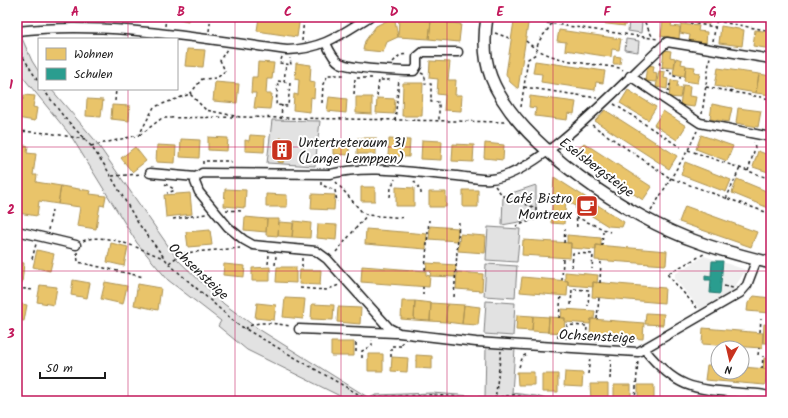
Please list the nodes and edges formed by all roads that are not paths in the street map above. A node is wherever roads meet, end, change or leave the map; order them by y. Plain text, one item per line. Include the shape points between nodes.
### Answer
1 (369, 17) edge
2 (487, 17) edge
3 (17, 31) edge
4 (173, 37) edge
5 (326, 43) junction
6 (458, 52) dead end
7 (771, 59) edge
8 (630, 76) junction
9 (771, 137) edge
10 (548, 150) junction
11 (150, 174) road end
12 (199, 175) junction
13 (17, 231) edge
14 (76, 245) road end
15 (757, 259) junction
16 (771, 263) edge
17 (299, 329) road end
18 (401, 334) junction
19 (644, 350) junction
20 (771, 397) edge

1 - 5 street
2 - 10 street, Eselsbergsteige via 485,50 490,77 502,101
3 - 4 street via 87,28
4 - 5 street via 287,50 310,49
5 - 6 street via 336,60 345,65 391,70 414,71 419,54 428,51
7 - 8 street via 667,42
8 - 9 street via 700,123
8 - 10 street
10 - 12 street via 521,170 490,179 348,169 330,174
10 - 15 street, Eselsbergsteige via 585,181 622,206 697,242
11 - 12 street
12 - 18 street, Ochsensteige via 195,182 199,192 237,235 253,245 316,251 321,254 334,265 381,321 393,332
13 - 14 street
15 - 16 street, Eselsbergsteige
15 - 19 street, Ochsensteige via 747,285 740,293
17 - 18 street, Ochsensteige
18 - 19 street, Ochsensteige via 632,352
19 - 20 street via 666,373 696,389

